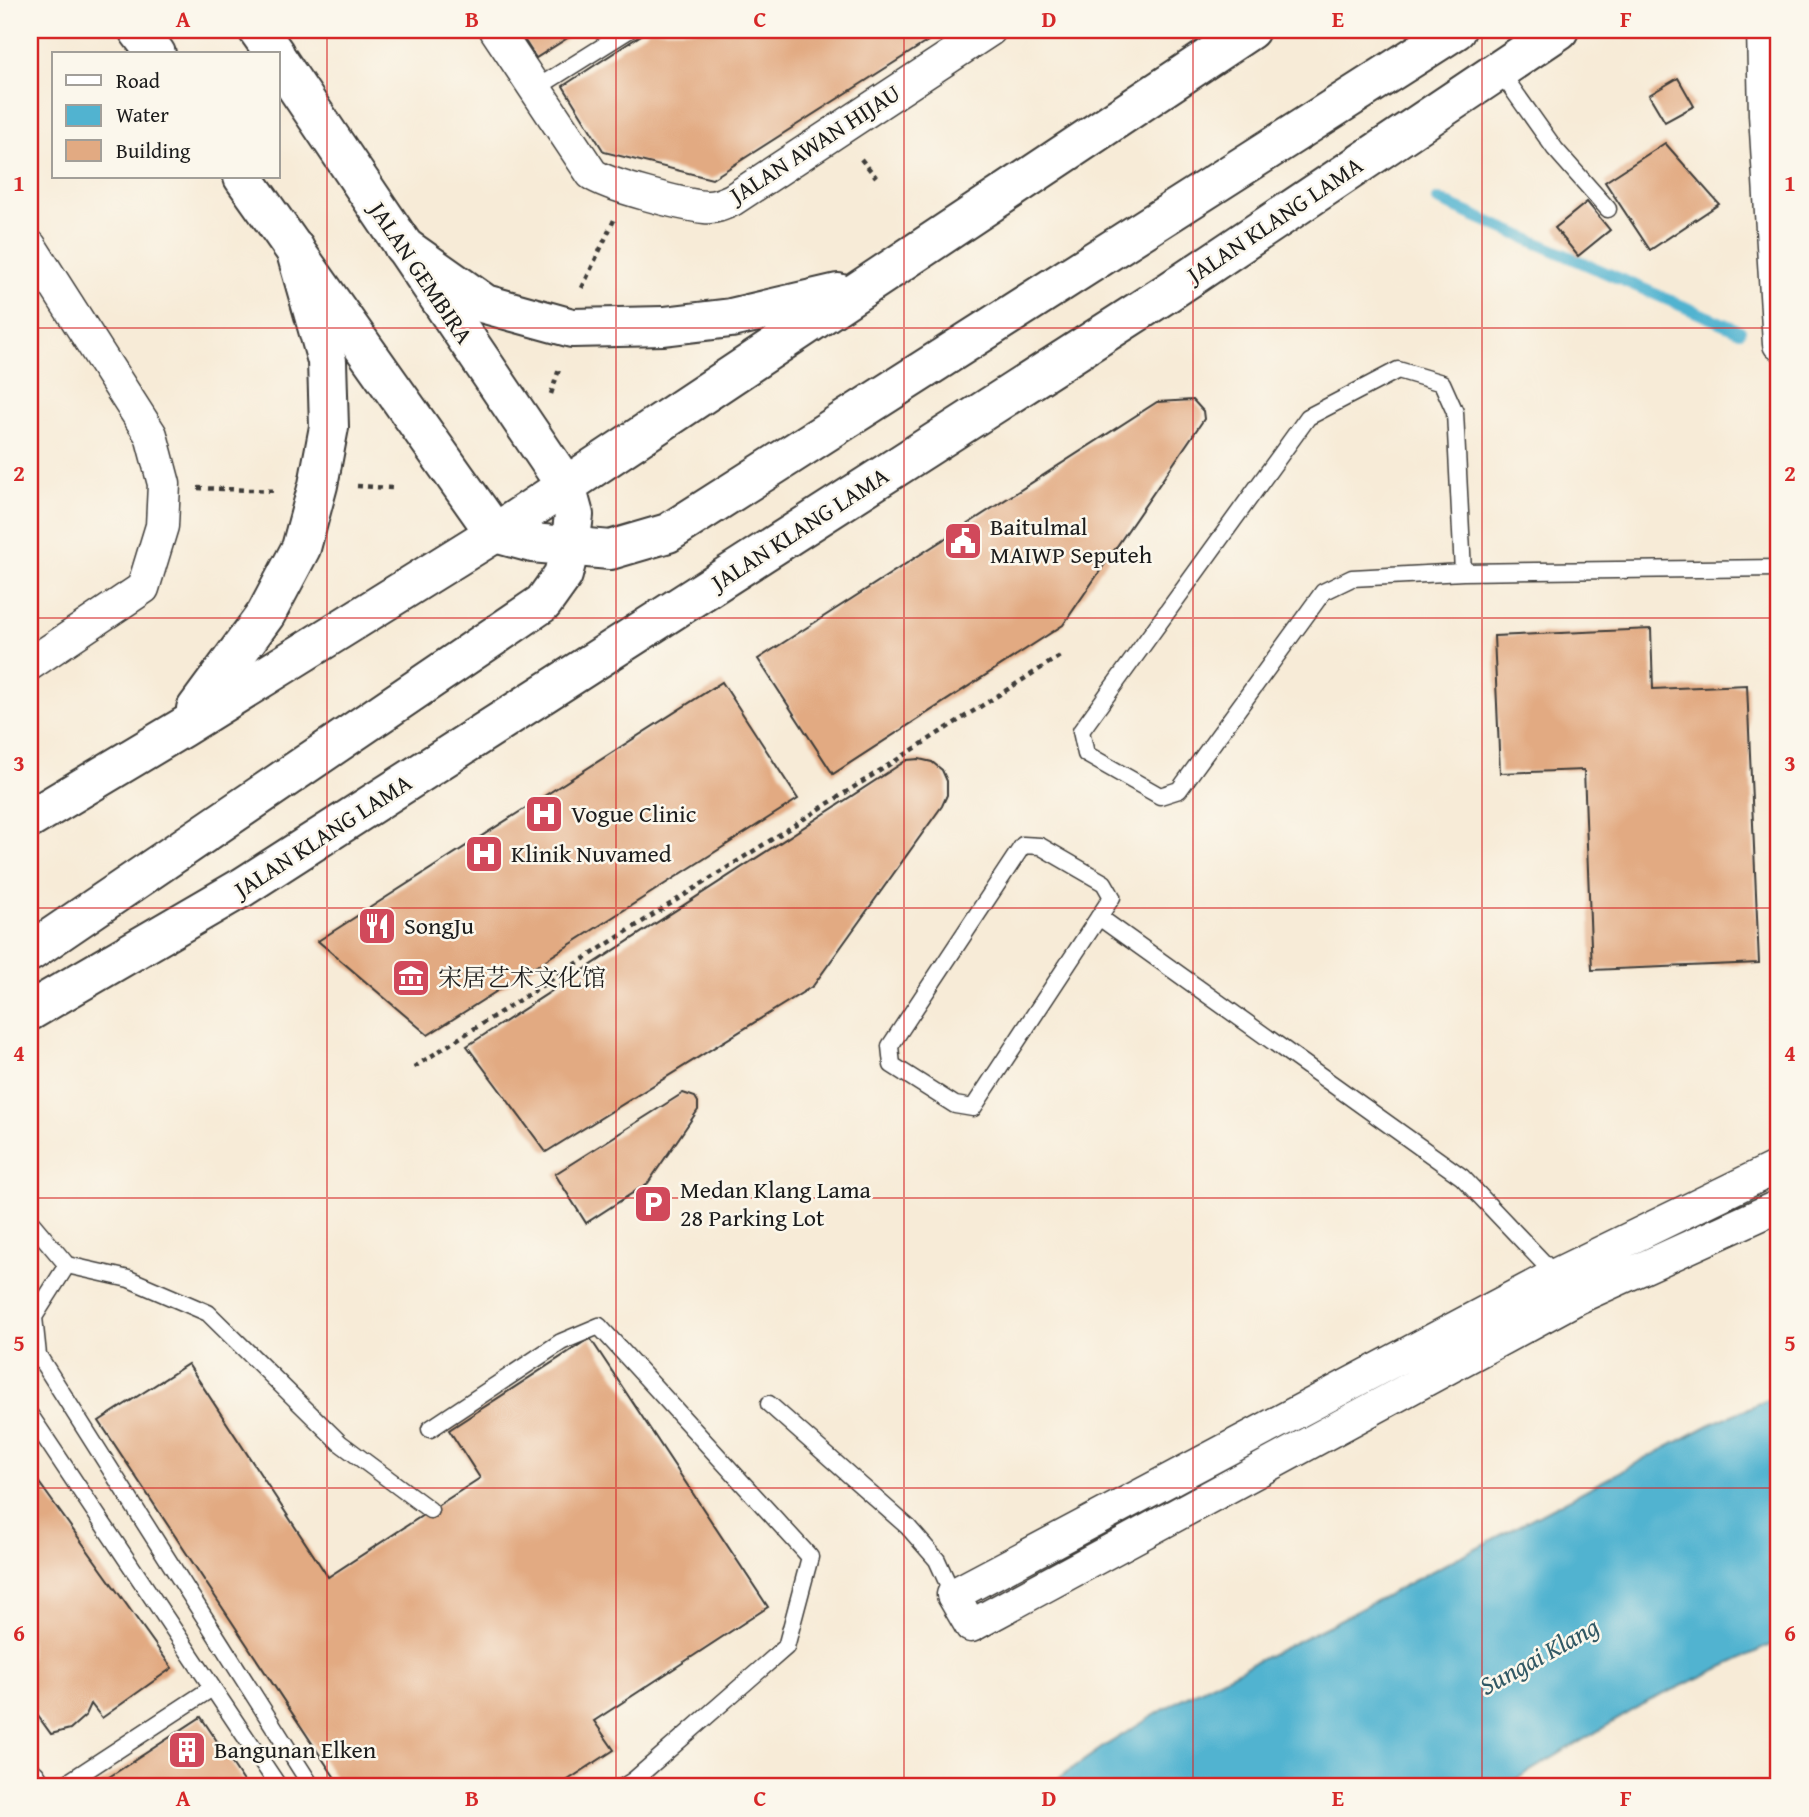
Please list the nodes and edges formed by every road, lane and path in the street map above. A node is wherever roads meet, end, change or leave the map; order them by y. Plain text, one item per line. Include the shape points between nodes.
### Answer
1 (138, 30) edge
2 (258, 30) edge
3 (496, 30) edge
4 (629, 30) edge
5 (990, 30) edge
6 (1250, 30) edge
7 (1456, 30) edge
8 (1559, 30) edge
9 (1763, 30) edge
10 (1770, 30) edge
11 (154, 52) edge
12 (274, 52) edge
13 (1779, 58) edge
14 (280, 63) edge
15 (1499, 70) junction
16 (536, 89) junction
17 (244, 178) edge
18 (629, 188) junction
19 (1608, 209) dead end
20 (30, 246) edge
21 (403, 246) junction
22 (295, 249) junction
23 (862, 288) junction
24 (580, 292) dead end
25 (1779, 344) edge
26 (560, 366) dead end
27 (548, 402) dead end
28 (352, 486) dead end
29 (566, 486) junction
30 (206, 488) dead end
31 (392, 488) dead end
32 (279, 491) dead end
33 (495, 533) junction
34 (570, 547) junction
35 (1779, 568) edge
36 (1463, 572) junction
37 (1060, 656) dead end
38 (30, 664) edge
39 (182, 728) junction
40 (30, 819) edge
41 (1099, 917) junction
42 (30, 952) edge
43 (30, 1011) edge
44 (414, 1068) dead end
45 (1779, 1167) edge
46 (1779, 1206) edge
47 (30, 1221) edge
48 (67, 1265) junction
49 (1555, 1275) junction
50 (1577, 1298) junction
51 (769, 1404) dead end
52 (30, 1415) edge
53 (430, 1430) dead end
54 (430, 1510) dead end
55 (953, 1595) junction
56 (212, 1688) junction
57 (30, 1779) edge
58 (35, 1787) edge
59 (61, 1787) edge
60 (279, 1787) edge
61 (312, 1787) edge
62 (623, 1787) edge

1 - 11 main road
2 - 12 main road
3 - 16 street, JALAN AWAN HIJAU
4 - 16 lane
5 - 18 street, JALAN AWAN HIJAU via 724,204 707,207
6 - 23 main road
7 - 34 main road via 668,533 610,550
8 - 15 main road, JALAN KLANG LAMA
9 - 25 street
10 - 13 street
14 - 21 main road, JALAN GEMBIRA
15 - 19 lane via 1555,149
15 - 43 main road, JALAN KLANG LAMA via 1167,293 243,887
16 - 18 street, JALAN AWAN HIJAU via 592,174
17 - 22 main road
18 - 24 path
20 - 38 street via 150,435 164,484 162,526 143,588
21 - 23 main road via 485,304 572,328 664,326 731,318
21 - 29 main road, JALAN GEMBIRA
22 - 33 main road
22 - 39 main road via 327,361 329,427 318,485 301,548 266,614
23 - 29 main road
26 - 27 path
28 - 31 path
29 - 33 main road
29 - 34 main road via 573,514
30 - 32 path
33 - 34 main road
33 - 39 main road
34 - 42 main road via 563,575 543,603
35 - 36 lane
36 - 36 lane via 1352,578 1323,592 1179,790 1160,796 1086,754 1081,731 1308,417 1398,370 1442,383 1455,412
37 - 44 path
39 - 40 main road
41 - 41 lane via 973,1108 955,1105 891,1065 890,1046 1023,845 1041,846 1104,883 1112,897
41 - 49 lane via 1462,1178
45 - 49 street
46 - 50 street
47 - 48 lane
48 - 54 lane via 129,1279 208,1313 340,1443
48 - 61 lane via 34,1317 38,1355
49 - 50 lane
49 - 55 street
50 - 55 street via 971,1626
51 - 55 lane via 908,1527 937,1560
52 - 56 lane
53 - 62 lane via 561,1342 599,1326 810,1557 786,1647
56 - 59 lane
56 - 60 lane
57 - 58 street

